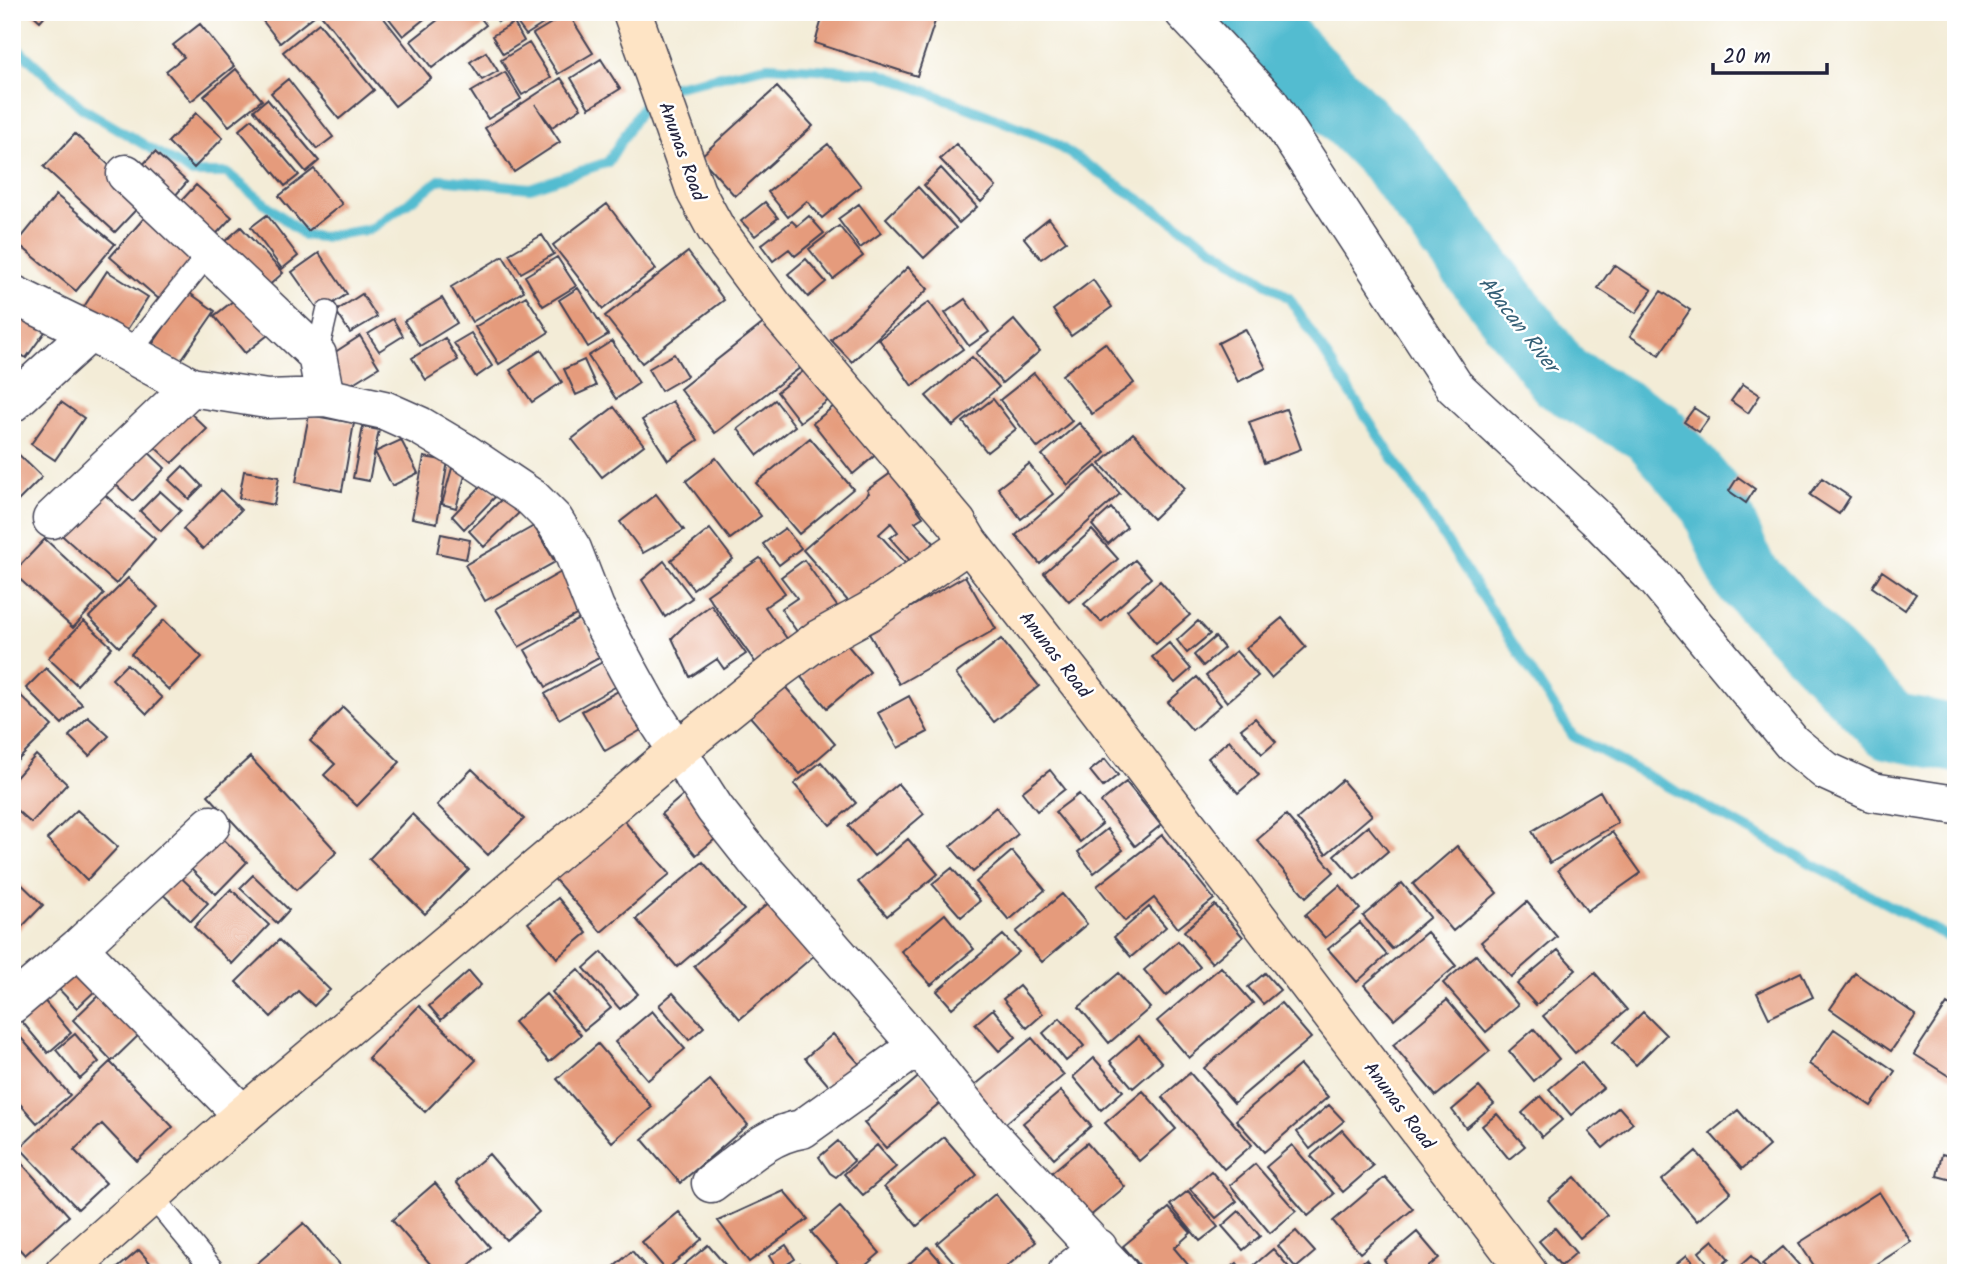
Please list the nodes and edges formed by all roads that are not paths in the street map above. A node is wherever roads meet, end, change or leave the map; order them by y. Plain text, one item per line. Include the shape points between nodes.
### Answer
1 (1184, 12) edge
2 (639, 24) edge
3 (126, 174) dead end
4 (197, 268) dead end
5 (12, 294) edge
6 (327, 312) dead end
7 (90, 332) junction
8 (129, 353) junction
9 (317, 355) junction
10 (191, 387) junction
11 (324, 397) junction
12 (12, 403) edge
13 (52, 519) dead end
14 (969, 543) junction
15 (678, 750) junction
16 (1956, 805) edge
17 (211, 825) dead end
18 (78, 948) junction
19 (12, 1004) edge
20 (918, 1046) junction
21 (243, 1115) junction
22 (711, 1183) dead end
23 (151, 1195) junction
24 (1109, 1261) edge
25 (213, 1270) dead end
26 (64, 1273) edge
27 (1068, 1273) edge
28 (1528, 1273) edge

1 - 16 street via 1269,103 1454,386 1657,580 1792,743 1826,771 1871,792
2 - 14 street, Anunas Road via 695,192 716,229 774,307
3 - 9 street
4 - 8 lane
5 - 7 street
6 - 9 lane
7 - 8 street
7 - 12 street
8 - 10 street
9 - 11 street
10 - 11 street via 267,399
10 - 13 street
11 - 15 street via 384,410 420,426 532,498 554,520 572,550 626,668
14 - 15 street via 870,611 819,639
14 - 28 street, Anunas Road
15 - 20 street via 715,809 757,862
15 - 21 street
17 - 18 street
18 - 19 street
18 - 21 street
20 - 22 street via 802,1129 774,1137
20 - 24 street via 990,1135
21 - 23 street
23 - 25 lane
23 - 26 street
24 - 27 street

